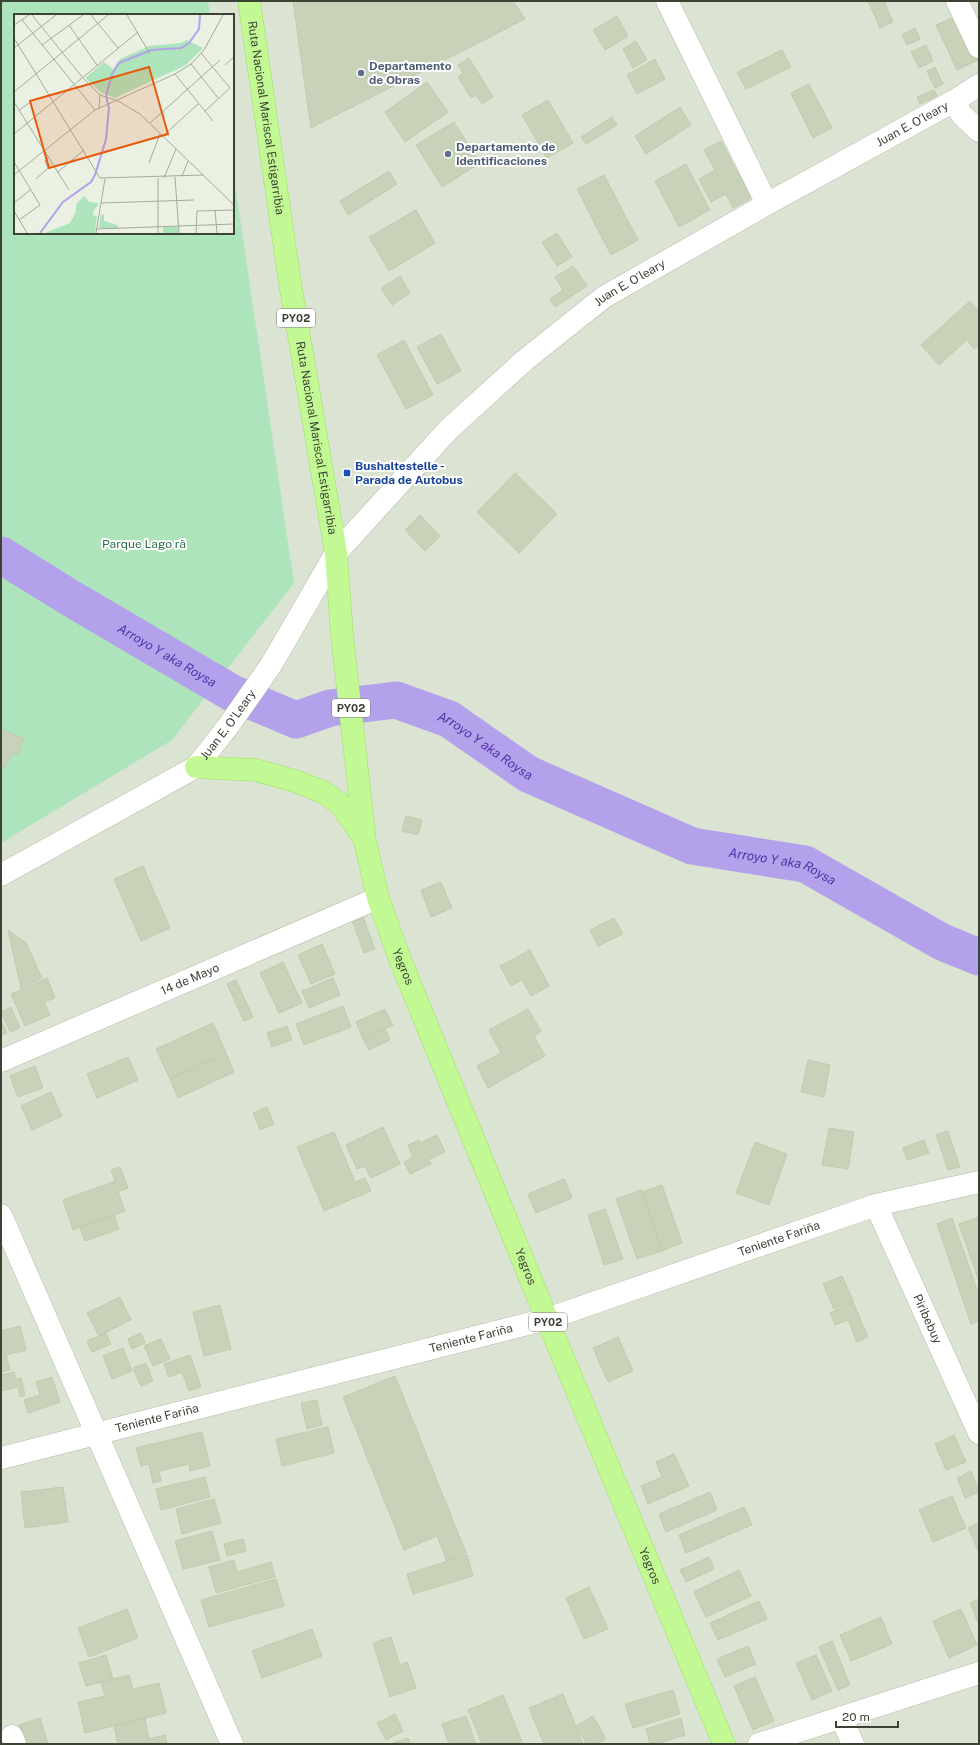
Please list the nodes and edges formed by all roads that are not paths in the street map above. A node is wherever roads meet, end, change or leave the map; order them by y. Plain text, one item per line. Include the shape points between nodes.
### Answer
1 (250, 1) edge
2 (667, 1) edge
3 (957, 1) edge
4 (979, 46) edge
5 (979, 85) edge
6 (954, 101) junction
7 (979, 131) edge
8 (767, 204) junction
9 (336, 552) junction
10 (196, 767) junction
11 (360, 781) joint
12 (365, 841) junction
13 (1, 875) edge
14 (378, 898) junction
15 (1, 1061) edge
16 (979, 1182) edge
17 (876, 1205) junction
18 (1, 1215) edge
19 (547, 1319) junction
20 (96, 1433) junction
21 (979, 1433) edge
22 (1, 1458) edge
23 (979, 1673) edge
24 (841, 1718) junction
25 (232, 1744) edge
26 (724, 1744) edge
27 (759, 1744) edge
28 (853, 1744) edge

1 - 9 main road, Ruta Nacional Mariscal Estigarribia / PY02 via 290,283
2 - 8 street
3 - 4 street
5 - 6 street, Juan E. O´leary
6 - 7 street via 962,115
6 - 8 street, Juan E. O´leary
8 - 9 street, Juan E. O´leary via 604,297 525,360 449,429
9 - 10 street, Juan E. O'Leary via 271,666
9 - 11 main road, Ruta Nacional Mariscal Estigarribia / PY02 via 342,635
10 - 12 main road via 256,770 323,792 341,805
10 - 13 street, Juan E. O'Leary
11 - 12 main road, Yegros / PY02
12 - 14 main road, Yegros / PY02
14 - 15 street, 14 de Mayo
14 - 19 main road, Yegros / PY02 via 398,957
16 - 17 street, Teniente Fariña
17 - 19 street, Teniente Fariña
17 - 21 street, Piribebuy
18 - 20 street
19 - 20 street, Teniente Fariña
19 - 26 main road, Yegros / PY02
20 - 22 street, Teniente Fariña
20 - 25 street
23 - 24 street
24 - 27 street
24 - 28 street

